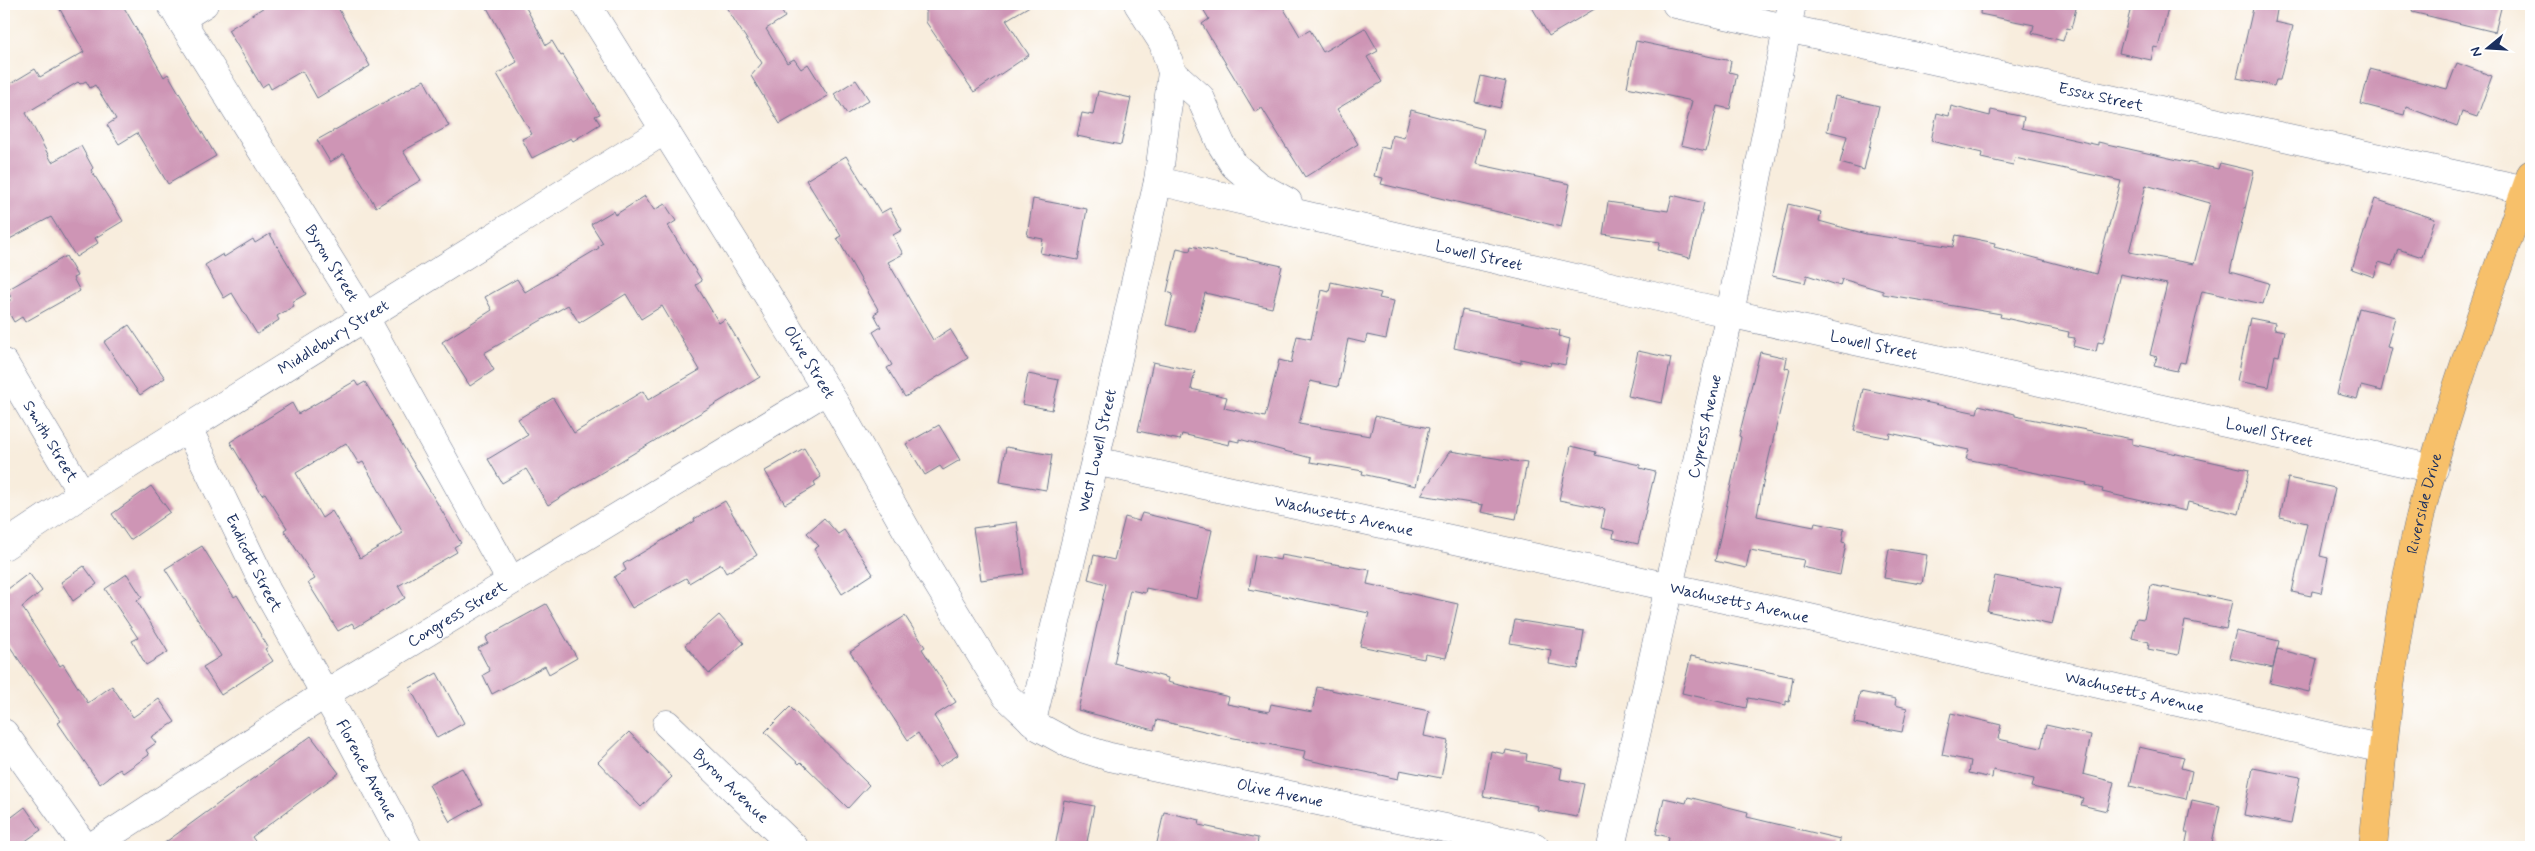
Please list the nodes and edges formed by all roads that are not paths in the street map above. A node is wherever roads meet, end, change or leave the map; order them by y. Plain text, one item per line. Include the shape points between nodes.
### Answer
1 (204, 4) edge
2 (586, 4) edge
3 (1138, 4) edge
4 (1676, 4) edge
5 (175, 11) edge
6 (1789, 16) edge
7 (1172, 72) junction
8 (665, 130) junction
9 (1158, 181) junction
10 (2528, 182) edge
11 (1315, 217) junction
12 (1730, 313) junction
13 (365, 318) junction
14 (4, 363) edge
15 (827, 390) junction
16 (188, 428) junction
17 (1095, 461) junction
18 (2434, 469) junction
19 (82, 494) junction
20 (4, 546) edge
21 (511, 581) junction
22 (1670, 588) junction
23 (325, 694) junction
24 (1032, 721) junction
25 (667, 724) dead end
26 (4, 733) edge
27 (2383, 748) junction
28 (85, 847) edge
29 (92, 847) edge
30 (408, 847) edge
31 (794, 847) edge
32 (1535, 847) edge
33 (1611, 847) edge
34 (2373, 847) edge

1 - 5 street
2 - 8 street, Olive Street
3 - 7 street via 1163,43
4 - 6 street, Essex Street
5 - 13 street, Byron Street
6 - 10 street, Essex Street
6 - 12 street, Cypress Avenue
7 - 9 street
7 - 11 street, Lowell Street via 1200,97 1234,165 1257,185
8 - 13 street, Middlebury Street
8 - 15 street, Olive Street
9 - 11 street, Lowell Street
9 - 17 street, West Lowell Street
10 - 18 main road, Riverside Drive via 2445,427
11 - 12 street, Lowell Street
12 - 18 street, Lowell Street
12 - 22 street, Cypress Avenue
13 - 16 street, Middlebury Street
13 - 21 street, Byron Street
14 - 19 street, Smith Street
15 - 21 street, Congress Street
15 - 24 street, Olive Street via 928,568 1006,696
16 - 19 street, Middlebury Street
16 - 23 street, Endicott Street via 268,593
17 - 22 street, Wachusetts Avenue
17 - 24 street, West Lowell Street
18 - 27 main road, Riverside Drive via 2413,548
19 - 20 street, Middlebury Street
21 - 23 street, Congress Street
22 - 27 street, Wachusetts Avenue
22 - 33 street, Cypress Avenue
23 - 29 street, Congress Street
23 - 30 street, Florence Avenue
24 - 32 street, Olive Avenue via 1072,745 1110,757
25 - 31 street, Byron Avenue
26 - 28 street
27 - 34 main road, Riverside Drive

